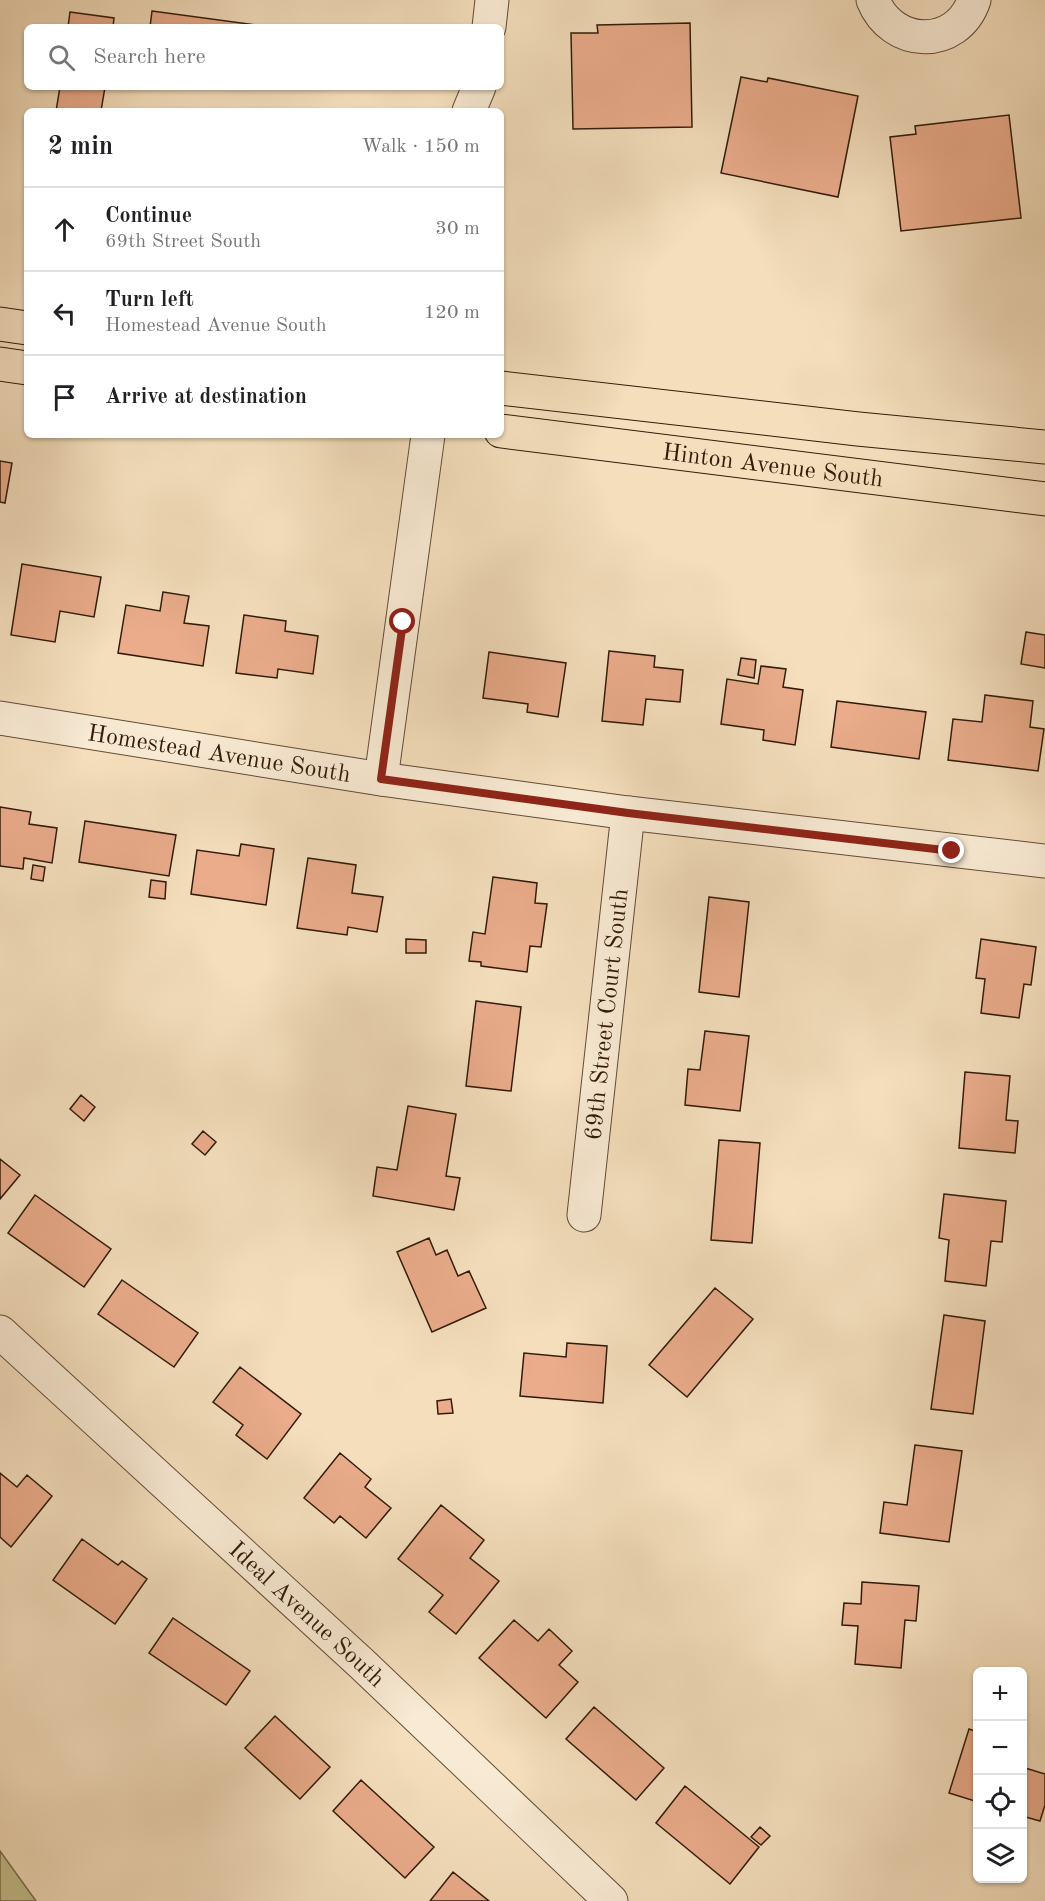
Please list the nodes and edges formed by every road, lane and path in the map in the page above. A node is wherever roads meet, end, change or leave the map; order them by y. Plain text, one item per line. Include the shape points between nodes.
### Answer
1 (492, 0) edge
2 (873, 0) edge
3 (974, 0) edge
4 (489, 24) edge
5 (479, 90) edge
6 (480, 90) edge
7 (470, 108) edge
8 (483, 108) edge
9 (0, 324) edge
10 (24, 328) edge
11 (0, 364) edge
12 (24, 368) edge
13 (504, 388) edge
14 (504, 431) edge
15 (428, 438) edge
16 (1045, 447) edge
17 (1045, 499) edge
18 (0, 718) edge
19 (381, 779) junction
20 (628, 813) junction
21 (1045, 861) edge
22 (584, 1215) dead end
23 (0, 1332) edge
24 (611, 1901) edge

1 - 4 street
2 - 3 street via 881,16 895,29 922,36 940,34 960,24
5 - 7 street
6 - 8 street
9 - 10 main road
11 - 12 main road
13 - 16 main road, Hinton Avenue South
14 - 17 main road, Hinton Avenue South
15 - 19 street
18 - 19 street, Homestead Avenue South
19 - 20 street, Homestead Avenue South
20 - 21 street, Homestead Avenue South
20 - 22 street, 69th Street Court South
23 - 24 street, Ideal Avenue South via 361,1663

